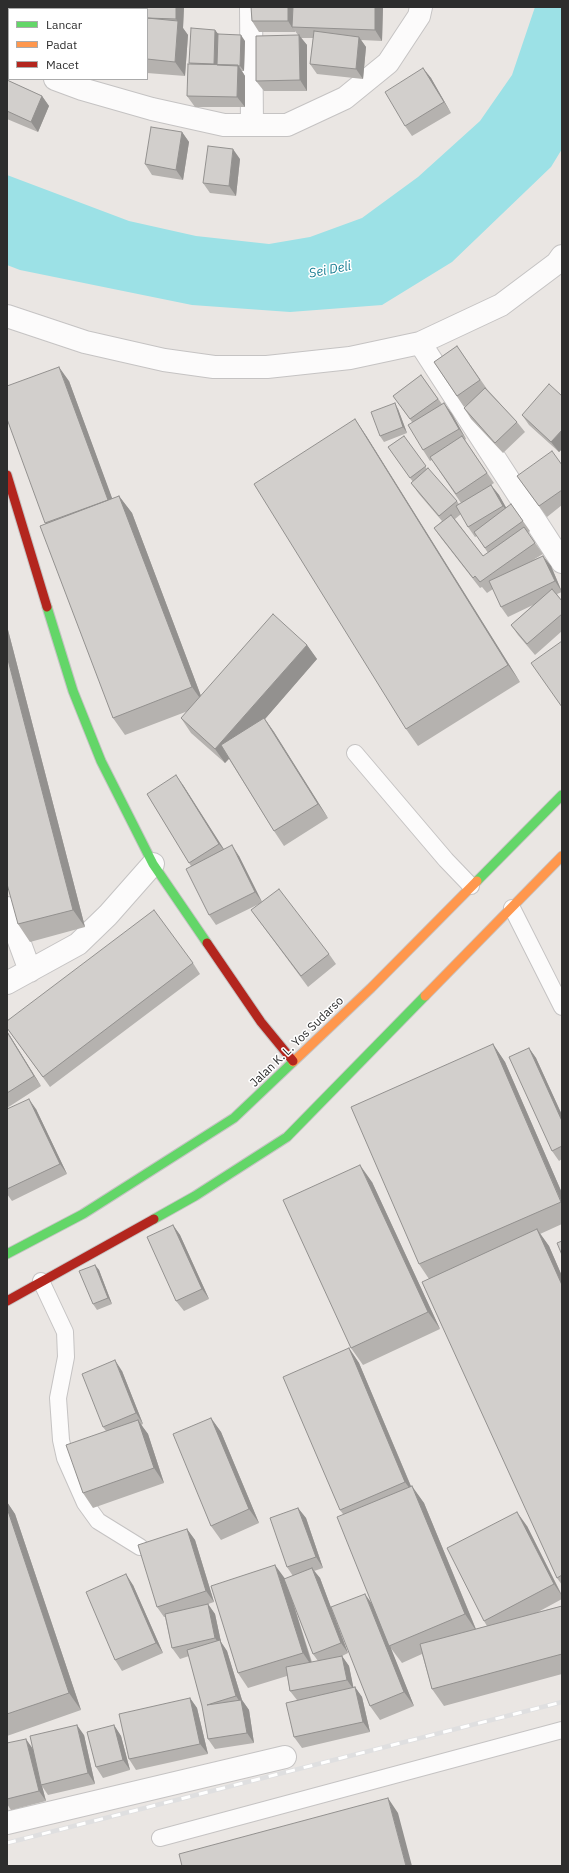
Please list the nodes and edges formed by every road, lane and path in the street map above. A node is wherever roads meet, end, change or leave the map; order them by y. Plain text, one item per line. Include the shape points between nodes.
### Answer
1 (251, 7) edge
2 (421, 7) edge
3 (61, 80) edge
4 (82, 84) edge
5 (252, 125) junction
6 (562, 256) edge
7 (7, 316) edge
8 (420, 343) junction
9 (7, 475) edge
10 (562, 562) edge
11 (355, 753) dead end
12 (562, 795) edge
13 (562, 856) edge
14 (153, 864) junction
15 (471, 886) junction
16 (7, 908) edge
17 (512, 908) junction
18 (30, 971) junction
19 (7, 983) edge
20 (562, 1007) edge
21 (293, 1061) junction
22 (7, 1254) edge
23 (41, 1282) junction
24 (7, 1301) edge
25 (140, 1547) edge
26 (562, 1730) edge
27 (285, 1757) dead end
28 (7, 1822) edge
29 (160, 1838) dead end

1 - 5 street
2 - 5 street via 419,16 388,63 345,98 287,125
3 - 4 street
4 - 5 street via 152,109 224,125
6 - 8 street via 557,263 501,305
7 - 8 street via 85,342 164,360 214,366 267,368 350,358
8 - 10 street
9 - 14 main road via 73,691 101,761
11 - 15 lane
12 - 15 main road, Jalan K. L. Yos Sudarso
13 - 17 main road
14 - 18 street via 108,915 78,944
14 - 21 main road via 261,1022
15 - 21 main road, Jalan K. L. Yos Sudarso via 371,988
16 - 18 street
17 - 20 lane
17 - 23 main road via 286,1137 195,1196
18 - 19 street
21 - 22 main road, Jalan K. L. Yos Sudarso via 234,1118 83,1214
23 - 24 main road
23 - 25 lane via 65,1332 66,1357 58,1398 65,1458 85,1503 98,1521
26 - 29 lane
27 - 28 street

